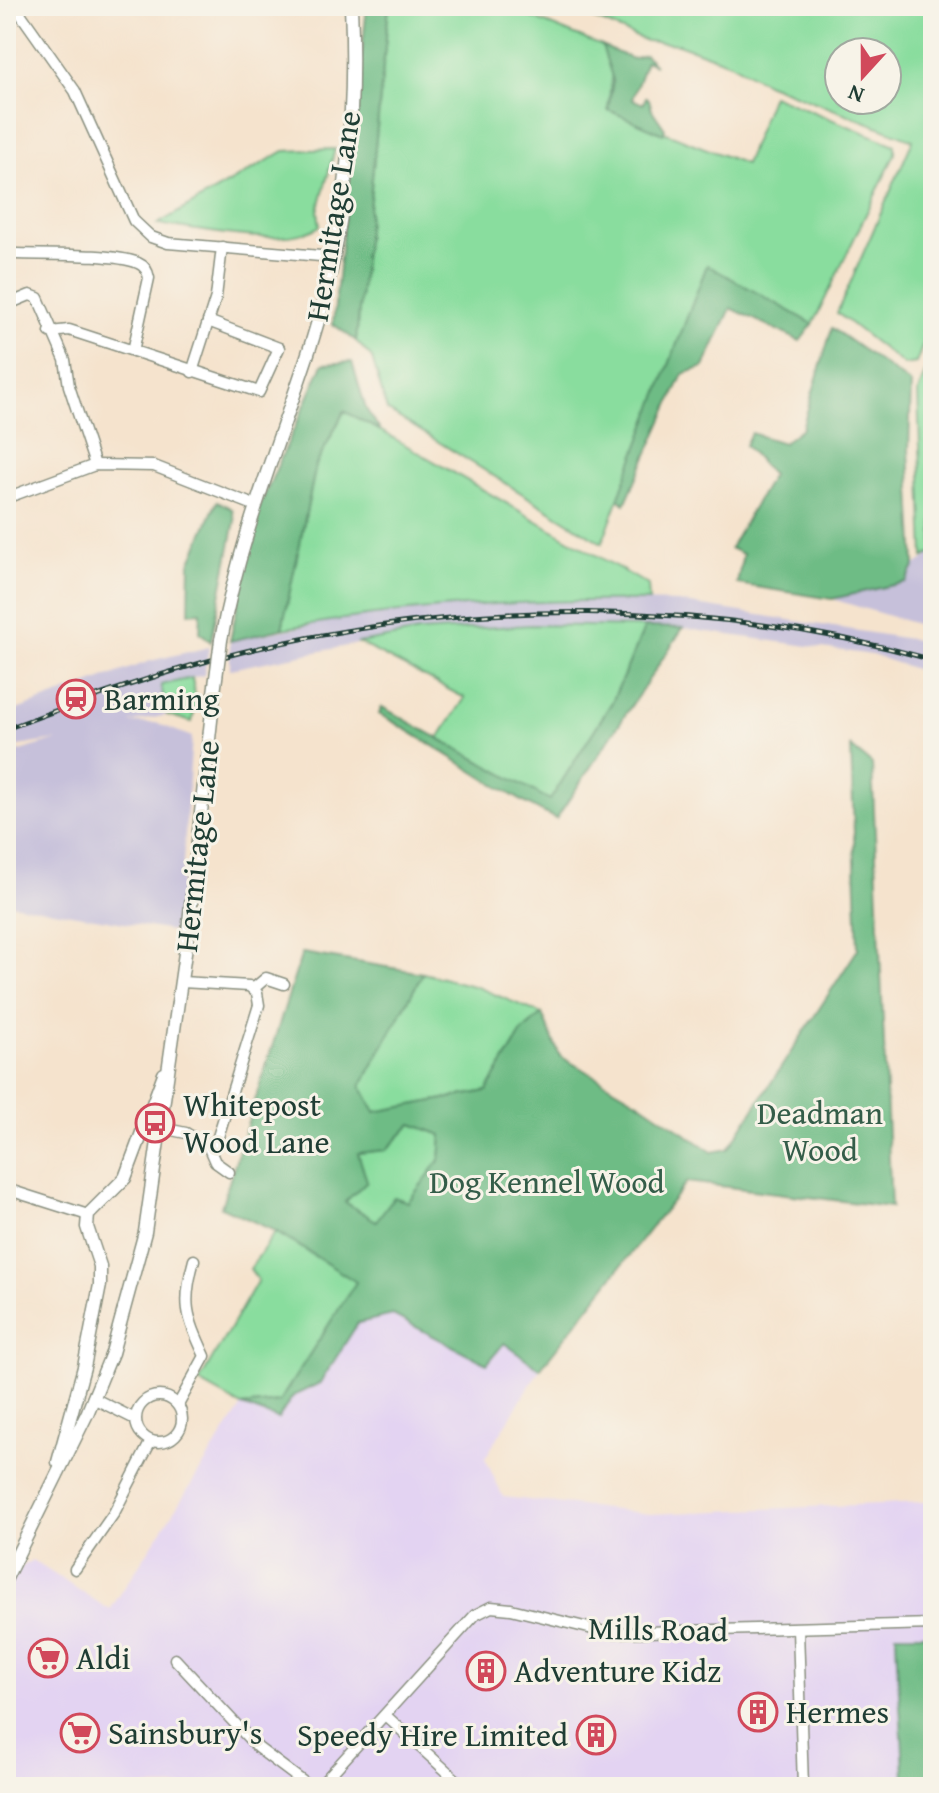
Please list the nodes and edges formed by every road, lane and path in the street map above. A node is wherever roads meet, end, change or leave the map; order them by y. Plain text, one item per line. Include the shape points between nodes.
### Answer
1 (15, 6) edge
2 (351, 6) edge
3 (222, 247) junction
4 (16, 254) dead end
5 (332, 257) junction
6 (6, 305) edge
7 (208, 321) junction
8 (50, 332) junction
9 (133, 351) junction
10 (192, 372) junction
11 (95, 465) junction
12 (6, 498) edge
13 (254, 505) junction
14 (182, 982) junction
15 (284, 984) dead end
16 (253, 989) junction
17 (173, 1046) junction
18 (162, 1128) junction
19 (208, 1146) junction
20 (229, 1172) dead end
21 (6, 1189) edge
22 (88, 1215) junction
23 (194, 1260) dead end
24 (93, 1398) junction
25 (178, 1405) junction
26 (135, 1419) junction
27 (151, 1441) junction
28 (51, 1488) junction
29 (75, 1569) dead end
30 (6, 1578) edge
31 (933, 1624) edge
32 (798, 1629) junction
33 (175, 1659) dead end
34 (385, 1715) junction
35 (310, 1787) edge
36 (319, 1787) edge
37 (464, 1787) edge
38 (803, 1787) edge

1 - 3 street via 75,91 138,227 168,243
2 - 5 main road, Hermitage Lane via 354,76
3 - 5 street
3 - 7 street
4 - 9 street via 138,263 149,278
5 - 13 main road, Hermitage Lane via 314,337
6 - 8 street via 35,295
7 - 10 street
7 - 10 street via 279,348 259,392
8 - 9 street via 69,330
8 - 11 street via 65,360
9 - 10 street
11 - 12 street
11 - 13 street via 154,466
13 - 14 main road, Hermitage Lane, bridge via 221,640
14 - 16 street
14 - 17 main road, Hermitage Lane
15 - 16 street via 266,978
16 - 19 street via 259,1005 219,1137
17 - 18 main road, Hermitage Lane
17 - 22 main road via 125,1178
18 - 19 street via 186,1133
18 - 24 main road, Hermitage Lane via 145,1232 112,1353
19 - 20 street via 212,1166
21 - 22 street
22 - 28 main road via 100,1285
23 - 25 street via 184,1298 205,1356
24 - 26 street
24 - 28 main road, Hermitage Lane
25 - 26 street via 166,1396 152,1397 140,1405
25 - 27 street via 183,1419 178,1433 166,1442
26 - 27 street
27 - 29 street via 109,1521
28 - 30 main road, Hermitage Lane
31 - 32 street, Mills Road
32 - 34 street, Mills Road via 609,1633 491,1607 475,1615
32 - 38 street
33 - 35 street via 258,1748
34 - 36 street, Mills Road
34 - 37 street

